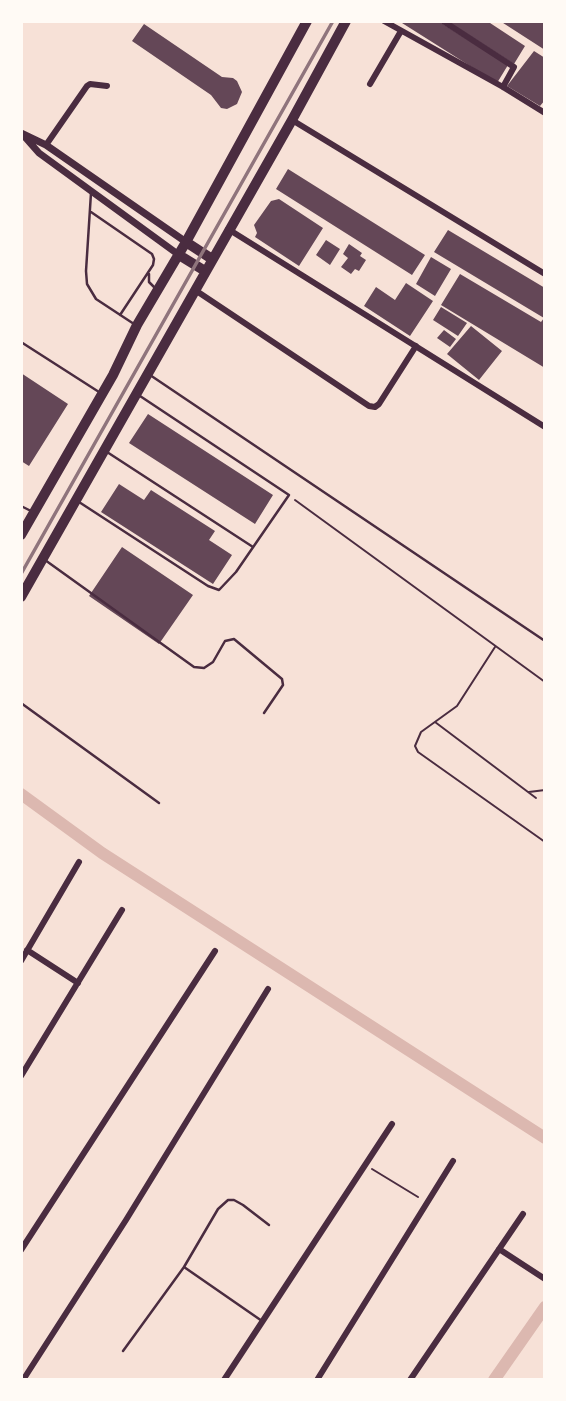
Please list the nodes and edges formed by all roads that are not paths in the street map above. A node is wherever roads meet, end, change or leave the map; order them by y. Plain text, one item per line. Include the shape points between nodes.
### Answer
1 (307, 21) edge
2 (346, 21) edge
3 (384, 21) edge
4 (401, 21) edge
5 (443, 21) edge
6 (399, 30) junction
7 (370, 84) dead end
8 (107, 86) dead end
9 (503, 87) junction
10 (545, 113) edge
11 (292, 120) junction
12 (22, 134) edge
13 (46, 145) junction
14 (91, 190) junction
15 (91, 212) junction
16 (229, 229) junction
17 (186, 242) junction
18 (179, 255) junction
19 (212, 259) junction
20 (149, 271) junction
21 (205, 271) junction
22 (545, 274) edge
23 (158, 290) junction
24 (195, 290) junction
25 (120, 315) junction
26 (137, 326) junction
27 (21, 342) edge
28 (415, 346) junction
29 (148, 373) junction
30 (102, 394) junction
31 (136, 394) junction
32 (545, 427) edge
33 (104, 450) junction
34 (76, 500) junction
35 (21, 506) edge
36 (33, 513) junction
37 (21, 535) edge
38 (253, 547) junction
39 (43, 558) junction
40 (21, 597) edge
41 (545, 641) edge
42 (21, 703) edge
43 (264, 713) dead end
44 (159, 803) dead end
45 (79, 862) dead end
46 (121, 910) dead end
47 (27, 950) junction
48 (215, 951) dead end
49 (21, 961) edge
50 (78, 983) junction
51 (268, 989) dead end
52 (21, 1076) edge
53 (393, 1124) dead end
54 (453, 1161) dead end
55 (523, 1214) dead end
56 (269, 1225) dead end
57 (499, 1249) junction
58 (21, 1250) edge
59 (184, 1267) junction
60 (545, 1279) edge
61 (262, 1321) junction
62 (123, 1351) dead end
63 (23, 1380) edge
64 (224, 1380) edge
65 (317, 1380) edge
66 (410, 1380) edge

1 - 17 main road
2 - 11 main road
3 - 6 street
4 - 6 street
5 - 9 street via 514,67
6 - 7 street
6 - 9 street
8 - 13 street via 87,86
9 - 10 street
11 - 16 main road
11 - 22 street
12 - 13 street
12 - 14 street via 39,153
13 - 17 street
14 - 15 lane
14 - 18 street
15 - 20 lane via 152,254
15 - 25 lane via 87,285 96,299
16 - 19 main road
16 - 28 street
17 - 18 main road
17 - 19 main road
18 - 21 main road
18 - 23 main road
19 - 21 main road
20 - 23 lane via 149,282
20 - 25 lane
21 - 24 main road
23 - 26 main road
24 - 28 street via 369,406 379,404
24 - 29 main road
25 - 26 lane
26 - 30 main road
27 - 30 lane
28 - 32 street
29 - 31 main road
29 - 41 lane
30 - 36 main road
31 - 33 main road
31 - 38 lane via 289,495
33 - 34 main road
33 - 38 lane
34 - 38 lane via 219,590
34 - 39 main road
35 - 36 lane
36 - 37 main road
39 - 40 main road
39 - 43 lane via 194,667 204,668 213,662 225,641 234,639 282,679 283,685
42 - 44 lane
45 - 47 street
46 - 50 street
47 - 49 street
47 - 50 street
48 - 58 street
50 - 52 street
51 - 63 street
53 - 61 street
54 - 65 street
55 - 57 street
56 - 59 lane via 228,1199
57 - 60 street
57 - 66 street
59 - 61 lane
59 - 62 lane
61 - 64 street

